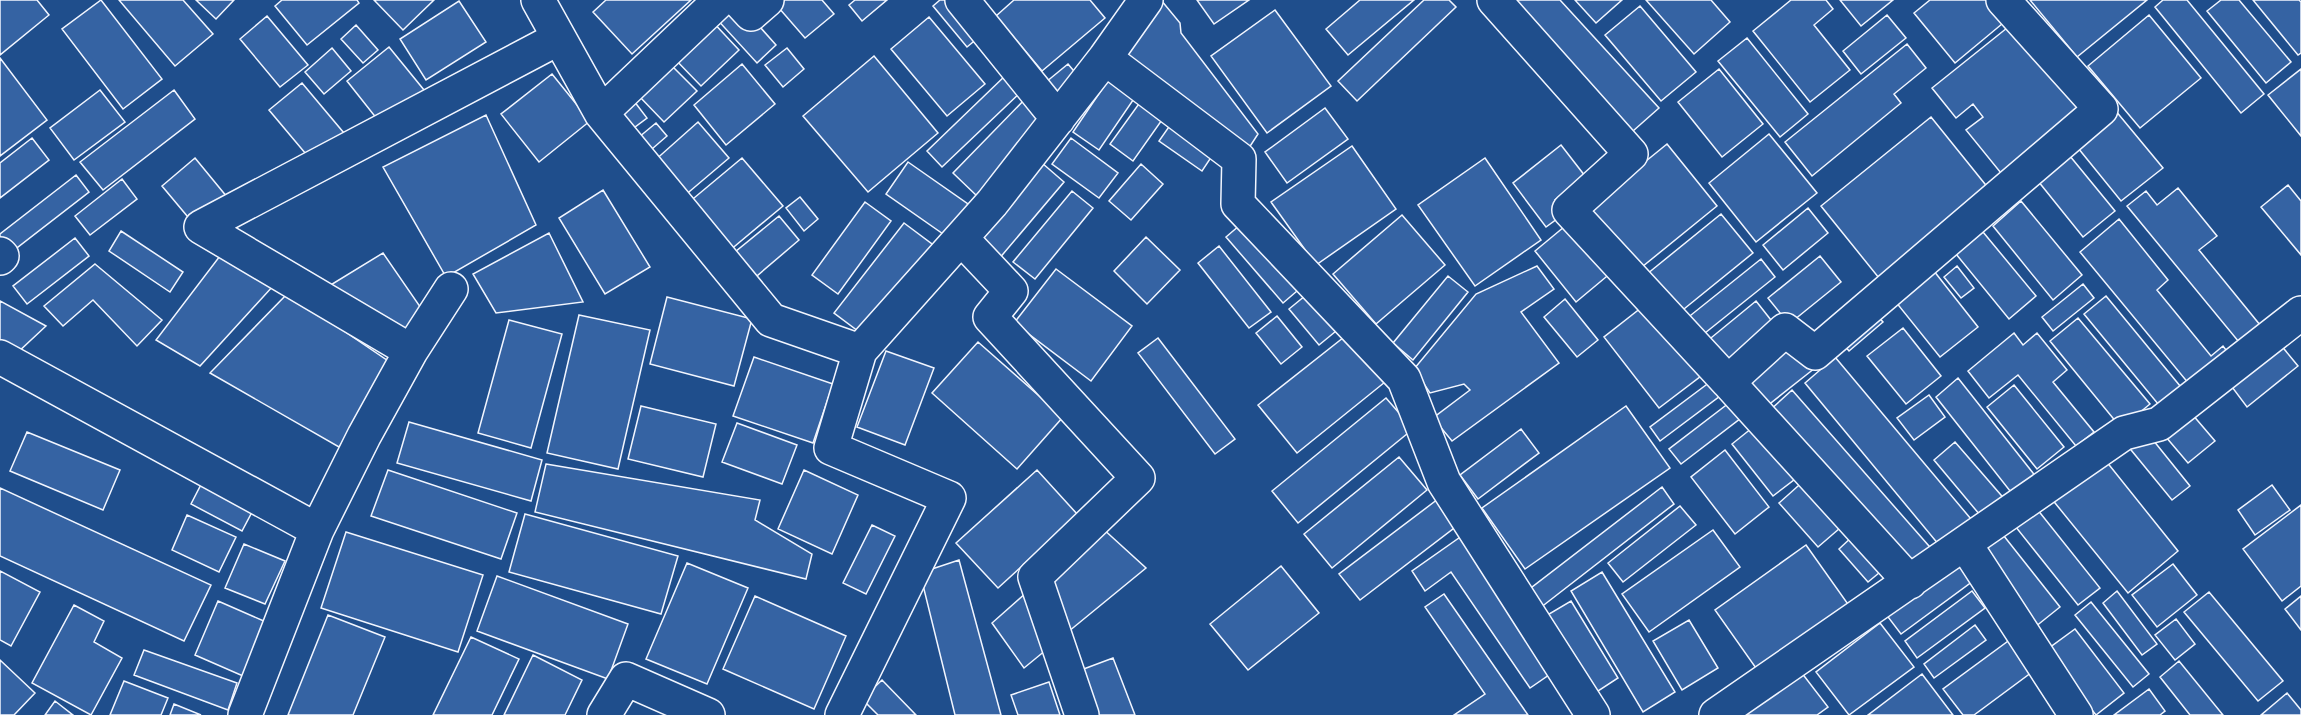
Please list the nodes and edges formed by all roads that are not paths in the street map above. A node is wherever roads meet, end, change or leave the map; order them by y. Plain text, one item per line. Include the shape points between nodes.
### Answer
1 (538, 0) edge
2 (720, 0) edge
3 (738, 0) edge
4 (767, 0) edge
5 (962, 0) edge
6 (1146, 0) edge
7 (1494, 0) edge
8 (2003, 0) edge
9 (559, 38) junction
10 (1105, 58) junction
11 (601, 112) junction
12 (1058, 119) junction
13 (961, 238) junction
14 (451, 289) dead end
15 (2301, 313) edge
16 (411, 351) junction
17 (860, 351) junction
18 (0, 357) edge
19 (1728, 382) junction
20 (317, 530) junction
21 (1965, 544) junction
22 (1910, 582) junction
23 (245, 715) edge
24 (604, 715) edge
25 (708, 715) edge
26 (842, 715) edge
27 (1082, 715) edge
28 (1593, 715) edge
29 (1716, 715) edge
30 (2076, 715) edge

1 - 9 street
2 - 11 street
3 - 4 street via 751,14
5 - 12 street
6 - 10 street
7 - 19 street via 1631,154 1569,210
8 - 19 street via 2101,108 1815,353 1785,330
9 - 11 street
9 - 16 street via 201,227
10 - 12 street
10 - 28 street via 1239,159 1238,204 1404,379 1444,482
11 - 17 street via 771,320
12 - 13 street
13 - 17 street
13 - 27 street via 1011,291 990,317 1138,478 1035,577
14 - 16 street
15 - 21 street via 2159,424 2124,433
16 - 20 street
17 - 26 street via 831,448 949,498
18 - 20 street
19 - 22 street
20 - 23 street
21 - 22 street
21 - 30 street
22 - 29 street
24 - 25 street via 626,679

